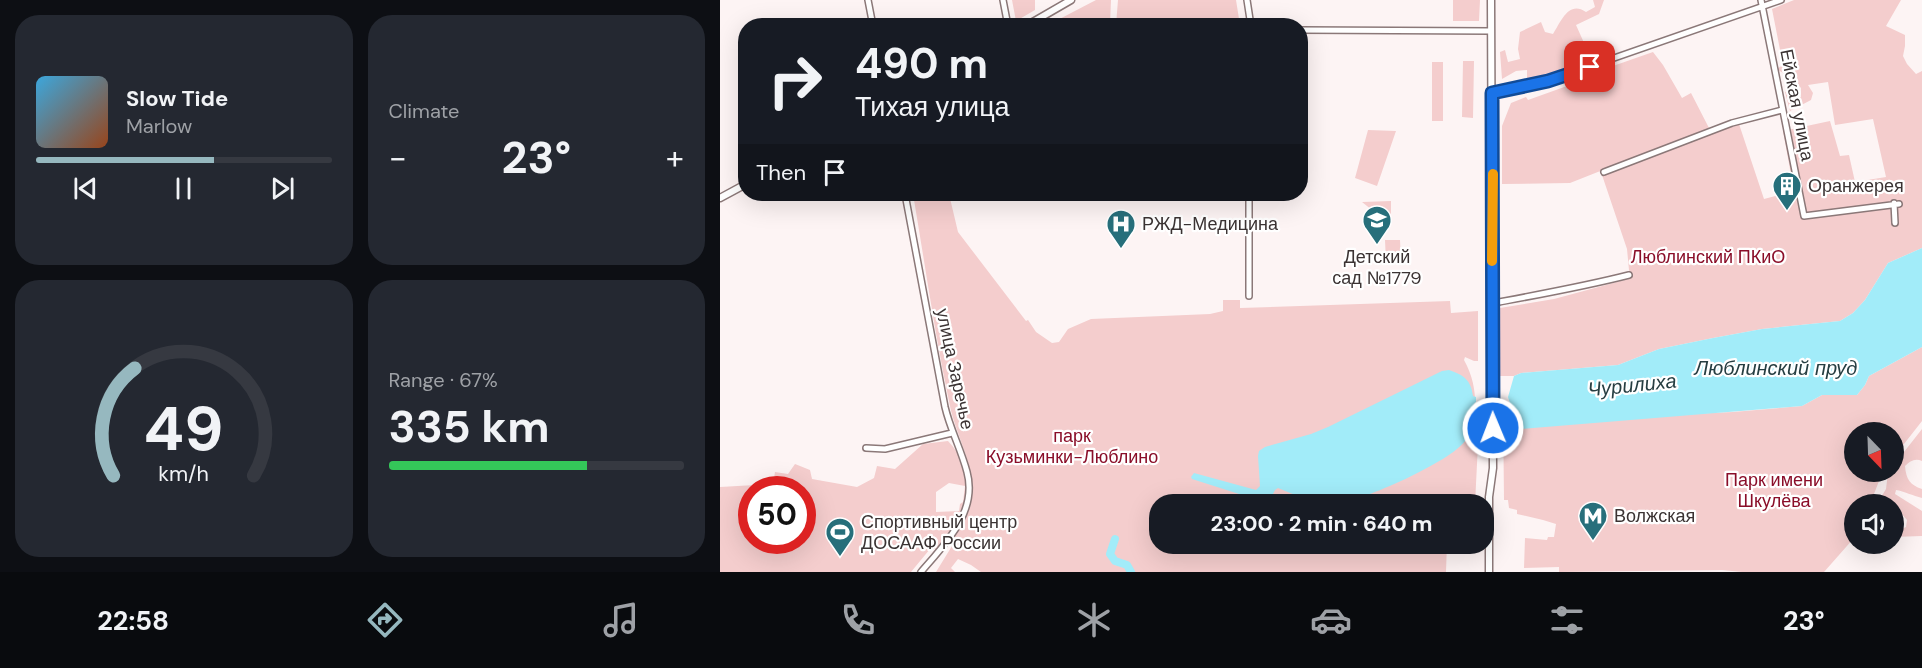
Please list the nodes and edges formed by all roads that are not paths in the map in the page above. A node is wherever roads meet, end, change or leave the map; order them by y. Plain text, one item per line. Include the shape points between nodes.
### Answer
1 (868, 0) edge
2 (1003, 0) edge
3 (1071, 0) edge
4 (1247, 0) edge
5 (1491, 0) edge
6 (1781, 0) edge
7 (1762, 3) edge
8 (871, 18) edge
9 (1006, 18) edge
10 (1040, 18) edge
11 (1250, 18) edge
12 (1308, 30) edge
13 (1491, 31) junction
14 (1492, 93) junction
15 (1782, 110) junction
16 (1604, 172) dead end
17 (738, 188) edge
18 (720, 198) edge
19 (906, 201) edge
20 (1249, 201) edge
21 (1895, 223) dead end
22 (1629, 275) dead end
23 (1250, 296) dead end
24 (1492, 301) junction
25 (952, 433) junction
26 (866, 448) dead end
27 (921, 572) edge
28 (1489, 572) edge

1 - 8 street
2 - 9 street
3 - 10 main road
4 - 11 street
5 - 13 main road
6 - 7 street
7 - 14 street via 1548,81
7 - 15 street, Ейская улица
12 - 13 street
13 - 14 main road
14 - 24 main road
15 - 16 street via 1732,123
15 - 21 street, Ейская улица via 1804,216 1897,204
17 - 18 main road
19 - 25 street, улица Заречье
20 - 23 street
22 - 24 street
24 - 28 main road
25 - 26 street via 885,449
25 - 27 street, улица Заречье via 967,470 968,498 957,529

